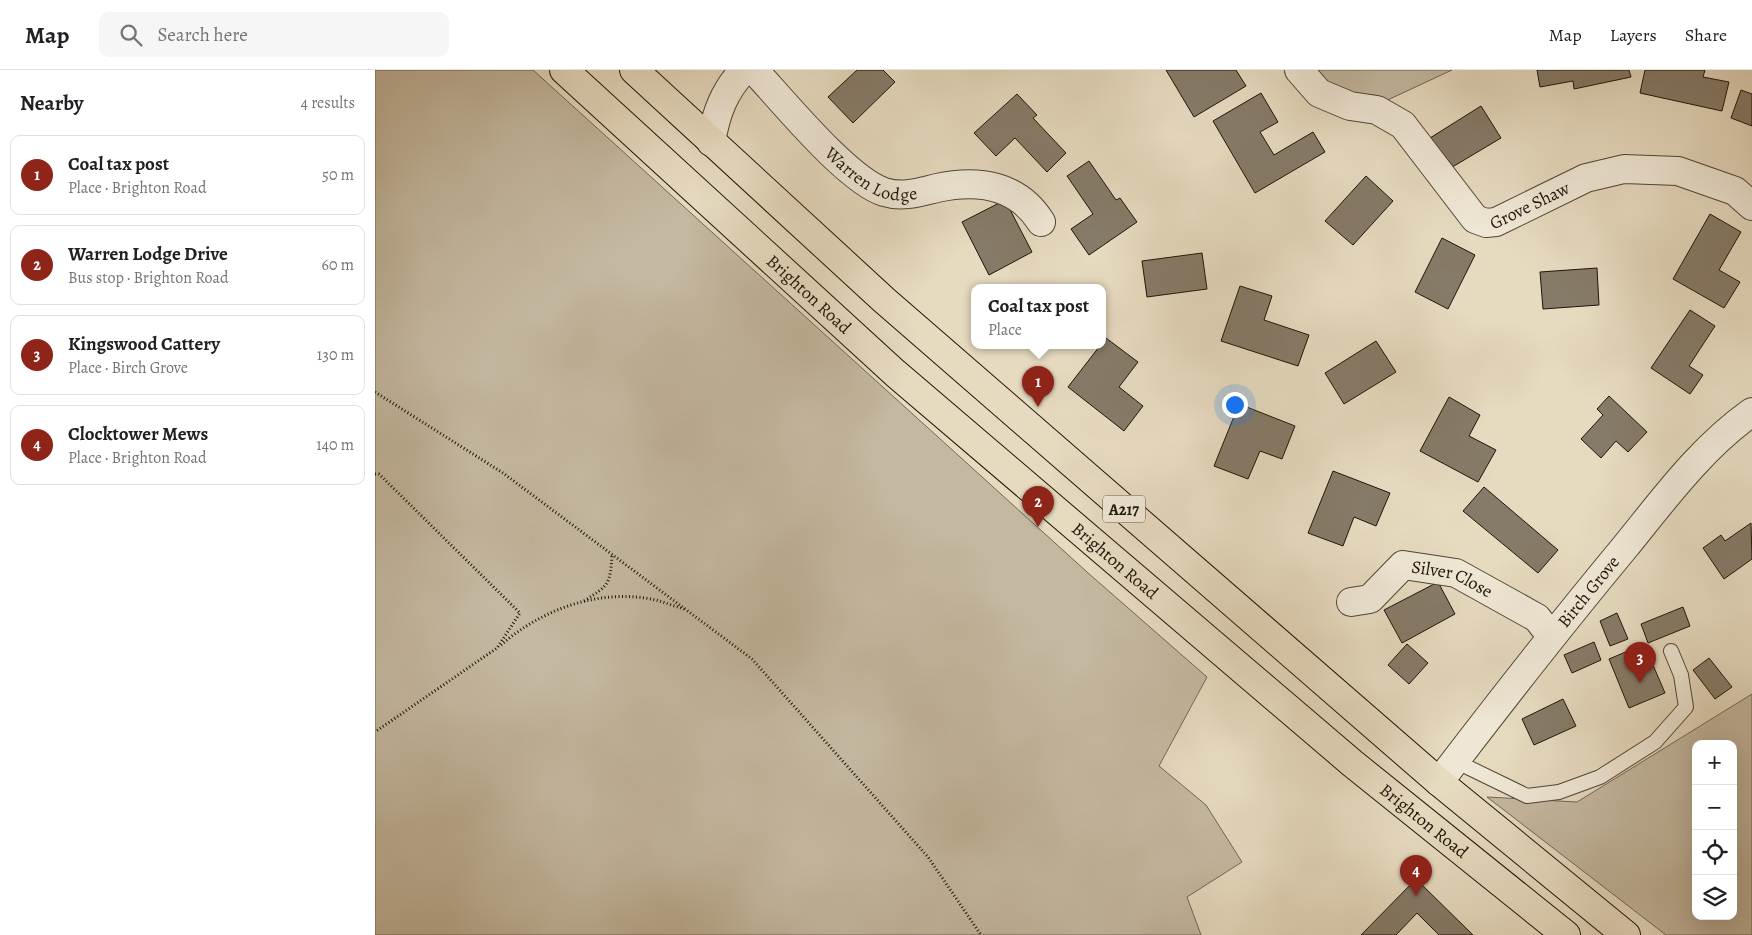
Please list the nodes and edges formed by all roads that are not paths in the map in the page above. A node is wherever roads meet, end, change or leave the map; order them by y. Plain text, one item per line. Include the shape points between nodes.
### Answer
1 (564, 70) edge
2 (634, 70) edge
3 (744, 70) edge
4 (754, 70) edge
5 (1299, 70) edge
6 (711, 142) junction
7 (1752, 206) edge
8 (1041, 222) dead end
9 (1752, 412) edge
10 (1351, 602) dead end
11 (1551, 636) junction
12 (1671, 651) dead end
13 (1447, 772) junction
14 (1566, 935) edge
15 (1626, 935) edge

1 - 14 highway, Brighton Road / A217 via 895,374 1352,763
2 - 6 highway, A217
3 - 6 street via 722,100
4 - 8 street, Warren Lodge via 847,168 871,186 897,195 960,185 999,188 1017,195 1032,207
5 - 7 street, Grove Shaw via 1319,93 1350,106 1377,110 1403,126 1475,219 1486,223 1496,222 1586,178 1624,169 1678,171 1735,191
6 - 13 highway, A217 via 884,300
9 - 11 street, Birch Grove via 1698,458
10 - 11 street, Silver Close via 1371,599 1403,566 1456,573 1537,618
11 - 13 street, Birch Grove
12 - 13 lane via 1681,675 1686,707 1655,742 1600,777 1559,792 1527,796
13 - 15 highway, A217

